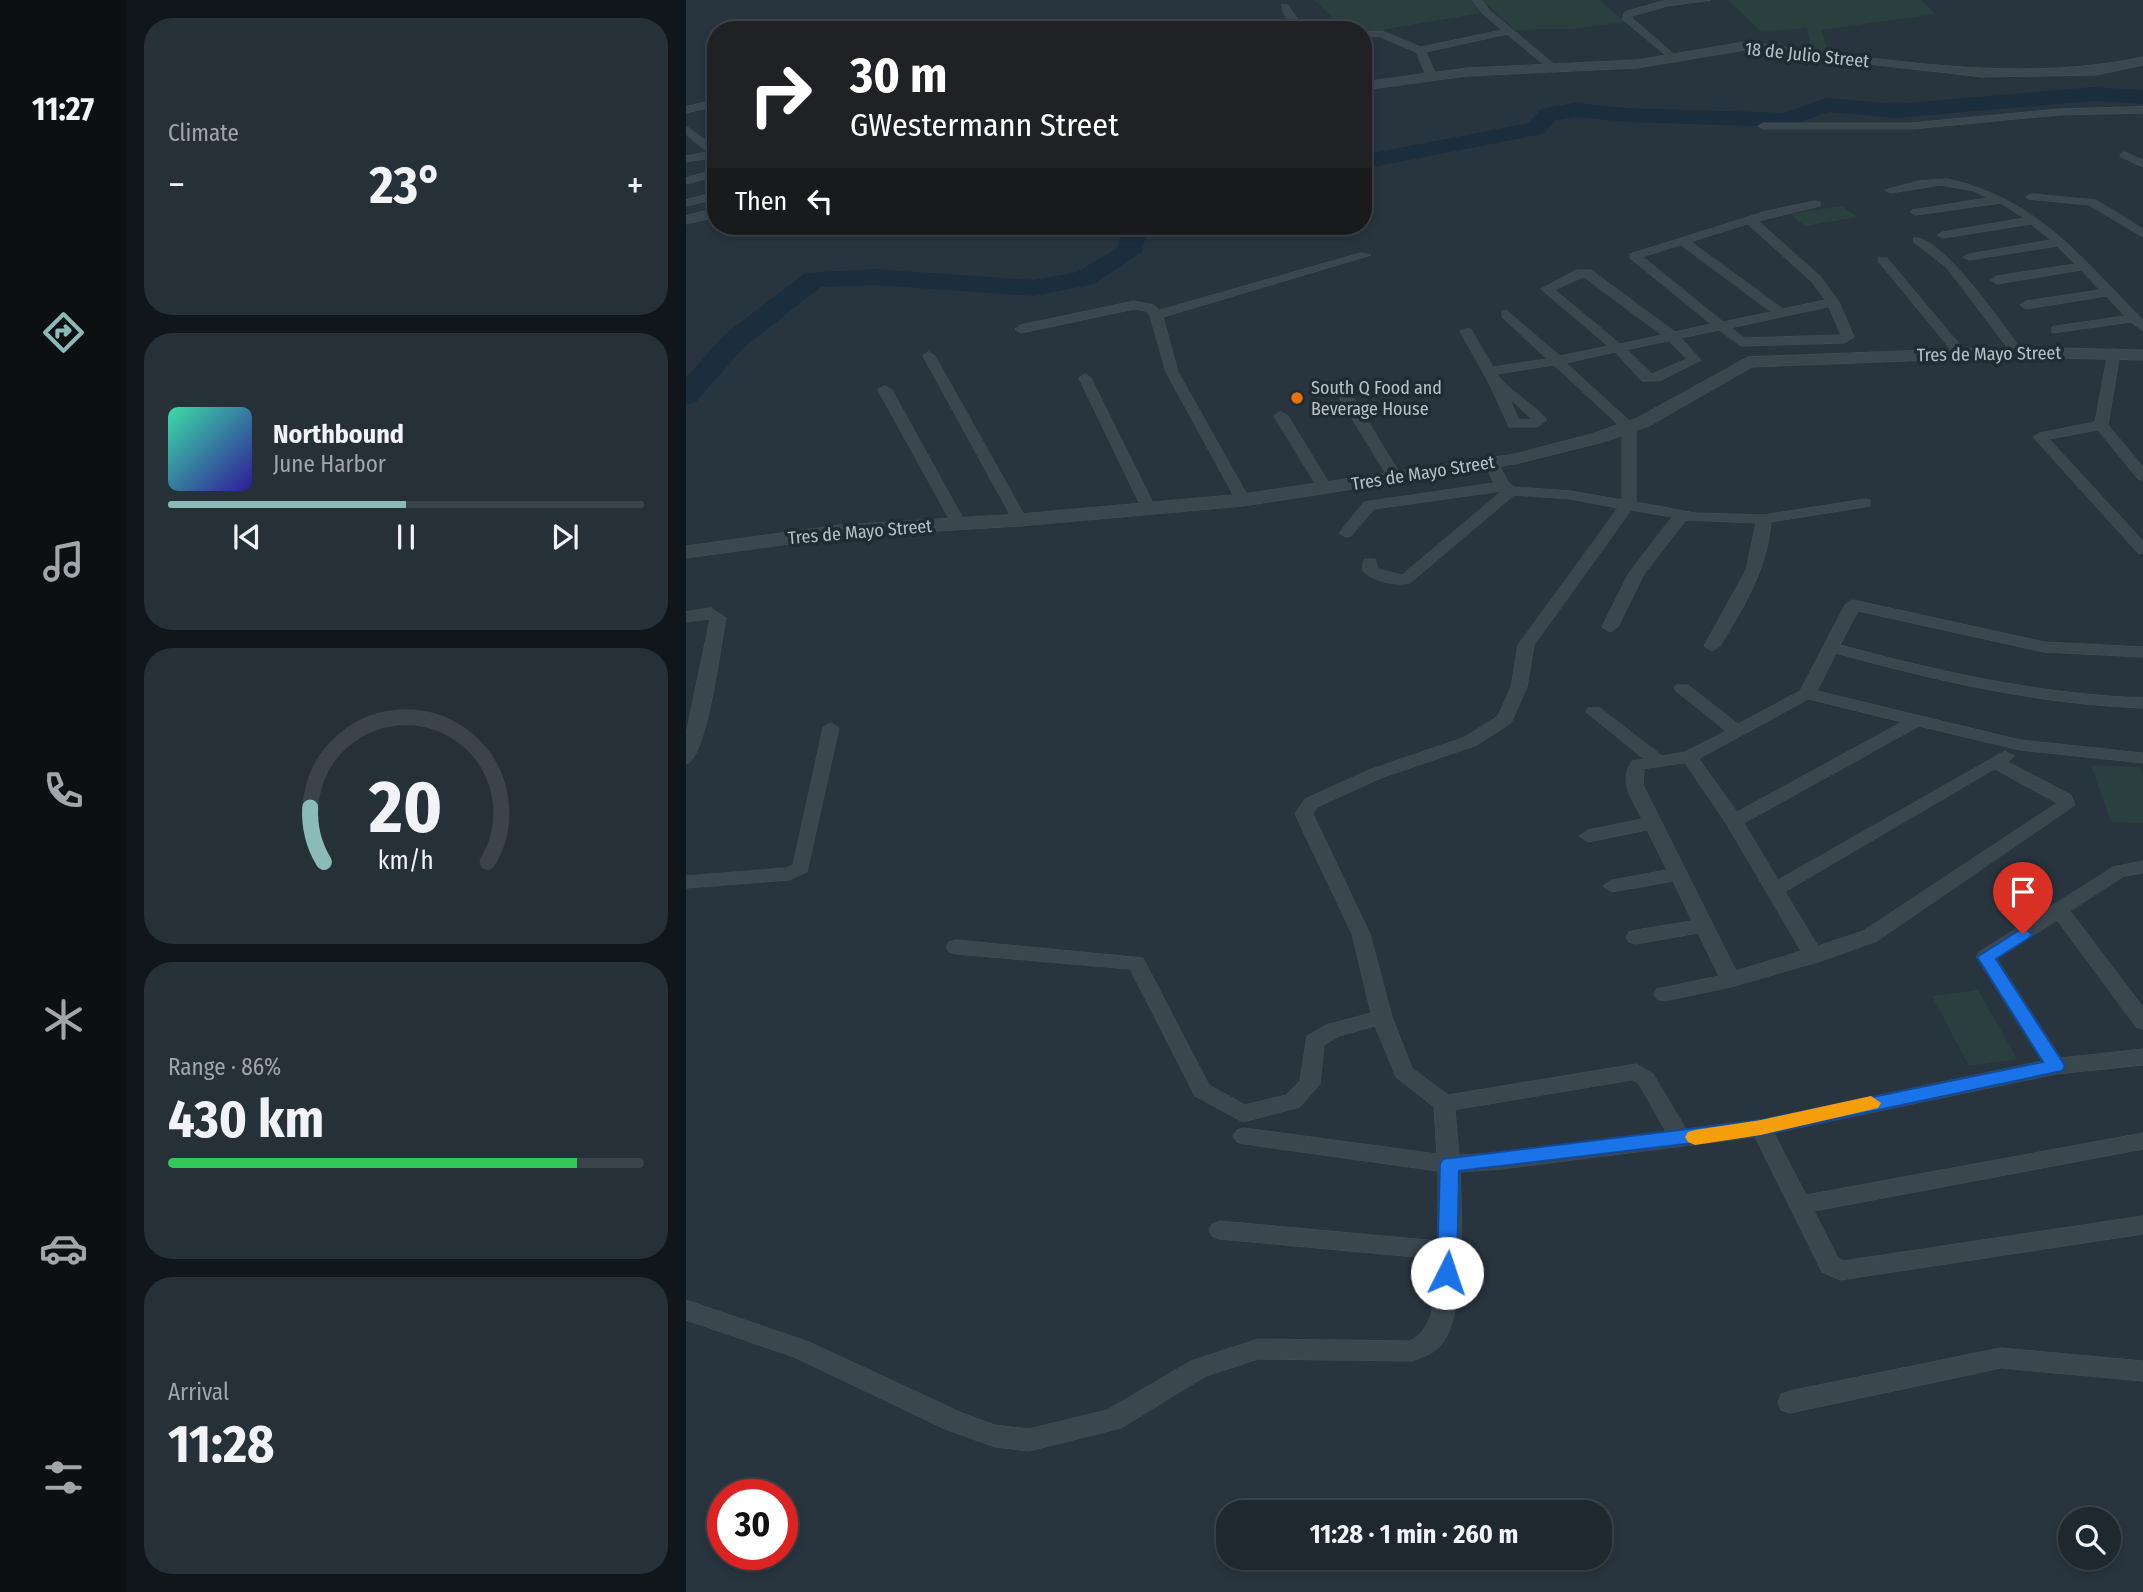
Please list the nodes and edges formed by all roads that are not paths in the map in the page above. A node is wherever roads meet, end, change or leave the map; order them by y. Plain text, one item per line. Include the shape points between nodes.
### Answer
1 (1477, 0) edge
2 (1707, 0) edge
3 (1285, 7) dead end
4 (1294, 21) edge
5 (1510, 31) junction
6 (1372, 34) edge
7 (1420, 50) junction
8 (1674, 60) junction
9 (2143, 61) edge
10 (1552, 67) junction
11 (1431, 75) junction
12 (1372, 84) edge
13 (707, 105) edge
14 (686, 110) edge
15 (2143, 110) edge
16 (1763, 126) dead end
17 (686, 128) edge
18 (707, 148) edge
19 (2124, 155) dead end
20 (707, 156) edge
21 (686, 159) edge
22 (2143, 164) edge
23 (707, 175) edge
24 (686, 181) edge
25 (1890, 190) dead end
26 (2032, 197) dead end
27 (707, 198) edge
28 (2000, 199) junction
29 (686, 203) edge
30 (1816, 204) dead end
31 (1916, 212) dead end
32 (707, 215) edge
33 (686, 220) edge
34 (1751, 220) junction
35 (2033, 220) junction
36 (1943, 234) dead end
37 (2143, 234) edge
38 (1681, 240) junction
39 (1918, 240) dead end
40 (2061, 242) junction
41 (1365, 255) dead end
42 (1969, 257) dead end
43 (1883, 260) dead end
44 (2084, 266) junction
45 (1997, 280) dead end
46 (2109, 292) junction
47 (1833, 302) junction
48 (2026, 305) dead end
49 (1781, 313) junction
50 (1156, 314) junction
51 (1506, 314) dead end
52 (2138, 323) edge
53 (1724, 325) junction
54 (1021, 329) dead end
55 (2056, 330) dead end
56 (1466, 331) dead end
57 (1672, 336) junction
58 (1618, 348) junction
59 (2017, 352) junction
60 (1961, 354) junction
61 (2143, 355) edge
62 (929, 356) dead end
63 (2114, 357) junction
64 (1556, 361) junction
65 (1489, 372) junction
66 (1085, 378) dead end
67 (1497, 385) dead end
68 (886, 390) dead end
69 (1344, 394) dead end
70 (1281, 416) dead end
71 (2101, 425) junction
72 (1629, 427) junction
73 (2124, 455) junction
74 (2143, 455) edge
75 (1491, 463) junction
76 (2143, 476) edge
77 (1395, 477) junction
78 (1325, 488) junction
79 (1507, 489) junction
80 (1243, 499) junction
81 (1629, 503) junction
82 (1866, 503) dead end
83 (1148, 507) junction
84 (1681, 516) junction
85 (1764, 519) junction
86 (1020, 520) junction
87 (959, 524) junction
88 (1346, 533) dead end
89 (2143, 550) edge
90 (686, 552) edge
91 (1370, 562) dead end
92 (686, 617) edge
93 (1610, 627) dead end
94 (1712, 646) dead end
95 (1831, 648) junction
96 (2143, 652) edge
97 (1682, 688) dead end
98 (1807, 694) junction
99 (2143, 703) edge
100 (1594, 712) dead end
101 (1914, 722) junction
102 (831, 728) dead end
103 (1738, 732) junction
104 (2020, 746) junction
105 (1689, 757) junction
106 (2143, 758) edge
107 (686, 760) edge
108 (1657, 760) junction
109 (1995, 762) junction
110 (1734, 821) junction
111 (1653, 823) junction
112 (1588, 836) dead end
113 (2141, 870) edge
114 (1679, 874) junction
115 (686, 882) edge
116 (1612, 886) dead end
117 (1775, 890) junction
118 (2060, 911) junction
119 (1704, 925) junction
120 (1636, 937) dead end
121 (956, 947) dead end
122 (1814, 956) junction
123 (1731, 981) junction
124 (1664, 994) dead end
125 (1382, 1017) junction
126 (2143, 1022) edge
127 (2143, 1057) edge
128 (2056, 1066) junction
129 (1444, 1104) junction
130 (1761, 1128) junction
131 (1244, 1136) dead end
132 (1681, 1139) junction
133 (2143, 1141) edge
134 (1450, 1164) junction
135 (1801, 1205) junction
136 (2143, 1224) edge
137 (1220, 1230) dead end
138 (1450, 1251) junction
139 (686, 1310) edge
140 (2143, 1371) edge
141 (1790, 1402) dead end

1 - 5 street
2 - 8 street via 1667,3 1628,14 1627,19
3 - 4 street
5 - 7 street
5 - 10 street
6 - 7 street
7 - 11 street
8 - 9 street, 18 de Julio Street via 1745,46 1983,73 2096,71
8 - 10 street, 18 de Julio Street
10 - 11 street, 18 de Julio Street
11 - 12 street, 18 de Julio Street
13 - 14 street
15 - 16 street via 2059,112 1911,126
17 - 18 street
19 - 22 street
20 - 21 street
23 - 24 street
25 - 28 street via 1946,182
26 - 37 street via 2094,203
27 - 29 street
28 - 31 street
28 - 35 street
30 - 34 street
32 - 33 street
34 - 38 street
34 - 47 street via 1816,279
35 - 36 street
35 - 40 street
38 - 49 street
38 - 53 street via 1634,256
39 - 59 street via 1951,266
40 - 42 street
40 - 44 street
41 - 50 street
43 - 60 street
44 - 45 street
44 - 46 street
46 - 48 street
46 - 52 street
47 - 49 street
47 - 53 street via 1848,337 1844,339 1742,342
49 - 53 street
50 - 54 street via 1135,305
50 - 80 street via 1172,372
51 - 64 street
52 - 55 street
53 - 57 street
56 - 65 street
57 - 58 street
57 - 58 street via 1696,359 1654,378 1647,378
57 - 58 street via 1587,274 1547,288
58 - 64 street
59 - 60 street, Tres de Mayo Street
59 - 63 street, Tres de Mayo Street
60 - 72 street, Tres de Mayo Street via 1748,362
61 - 63 street, Tres de Mayo Street
62 - 86 street
63 - 71 street
64 - 65 street
64 - 72 street
65 - 67 street
66 - 83 street
68 - 87 street
69 - 77 street
70 - 78 street
71 - 73 street
71 - 89 street via 2039,437
72 - 75 street, Tres de Mayo Street
72 - 81 street
73 - 74 street
73 - 76 street
75 - 77 street, Tres de Mayo Street
75 - 79 street
77 - 78 street, Tres de Mayo Street
78 - 80 street, Tres de Mayo Street
79 - 81 street
79 - 88 street via 1369,505
79 - 91 street via 1405,580 1379,576 1371,571
80 - 83 street, Tres de Mayo Street
81 - 84 street
81 - 125 street via 1525,645 1519,687 1505,719 1471,741 1375,774 1311,803 1304,814 1361,934
82 - 85 street
83 - 86 street, Tres de Mayo Street
84 - 85 street
84 - 93 street via 1637,573
85 - 94 street via 1763,544 1751,582
86 - 87 street, Tres de Mayo Street
87 - 90 street, Tres de Mayo Street via 840,531
92 - 107 street via 711,613 718,618 698,724
95 - 96 street via 1849,607 1855,605 2044,647
95 - 98 street
95 - 99 street via 1945,678 2056,699
97 - 103 street
98 - 101 street
98 - 103 street
100 - 108 street
101 - 104 street
101 - 110 street
102 - 115 street via 801,868 789,874
103 - 105 street
104 - 106 street
104 - 109 street
105 - 108 street
105 - 110 street
108 - 111 street via 1638,765 1633,773 1634,785
109 - 117 street
109 - 122 street via 2065,799 2066,805 1870,936
110 - 117 street
111 - 112 street
111 - 114 street
113 - 118 street via 2119,871
114 - 116 street
114 - 119 street
117 - 122 street
118 - 126 street
118 - 128 street via 1986,957
119 - 120 street
119 - 123 street
121 - 125 street via 1136,963 1202,1090 1243,1114 1293,1101 1310,1084 1314,1041 1333,1030
122 - 123 street
123 - 124 street
125 - 129 street via 1403,1072
127 - 128 street
128 - 130 street
129 - 132 street via 1636,1072 1646,1079
129 - 134 street
130 - 132 street
130 - 135 street
131 - 134 street
132 - 134 street
133 - 135 street
134 - 138 street
135 - 136 street via 1830,1265 1845,1271
137 - 138 street
138 - 139 street via 1438,1331 1422,1348 1258,1349 1199,1368 1112,1420 1029,1440 995,1436 954,1421 801,1349
140 - 141 street via 2001,1358

